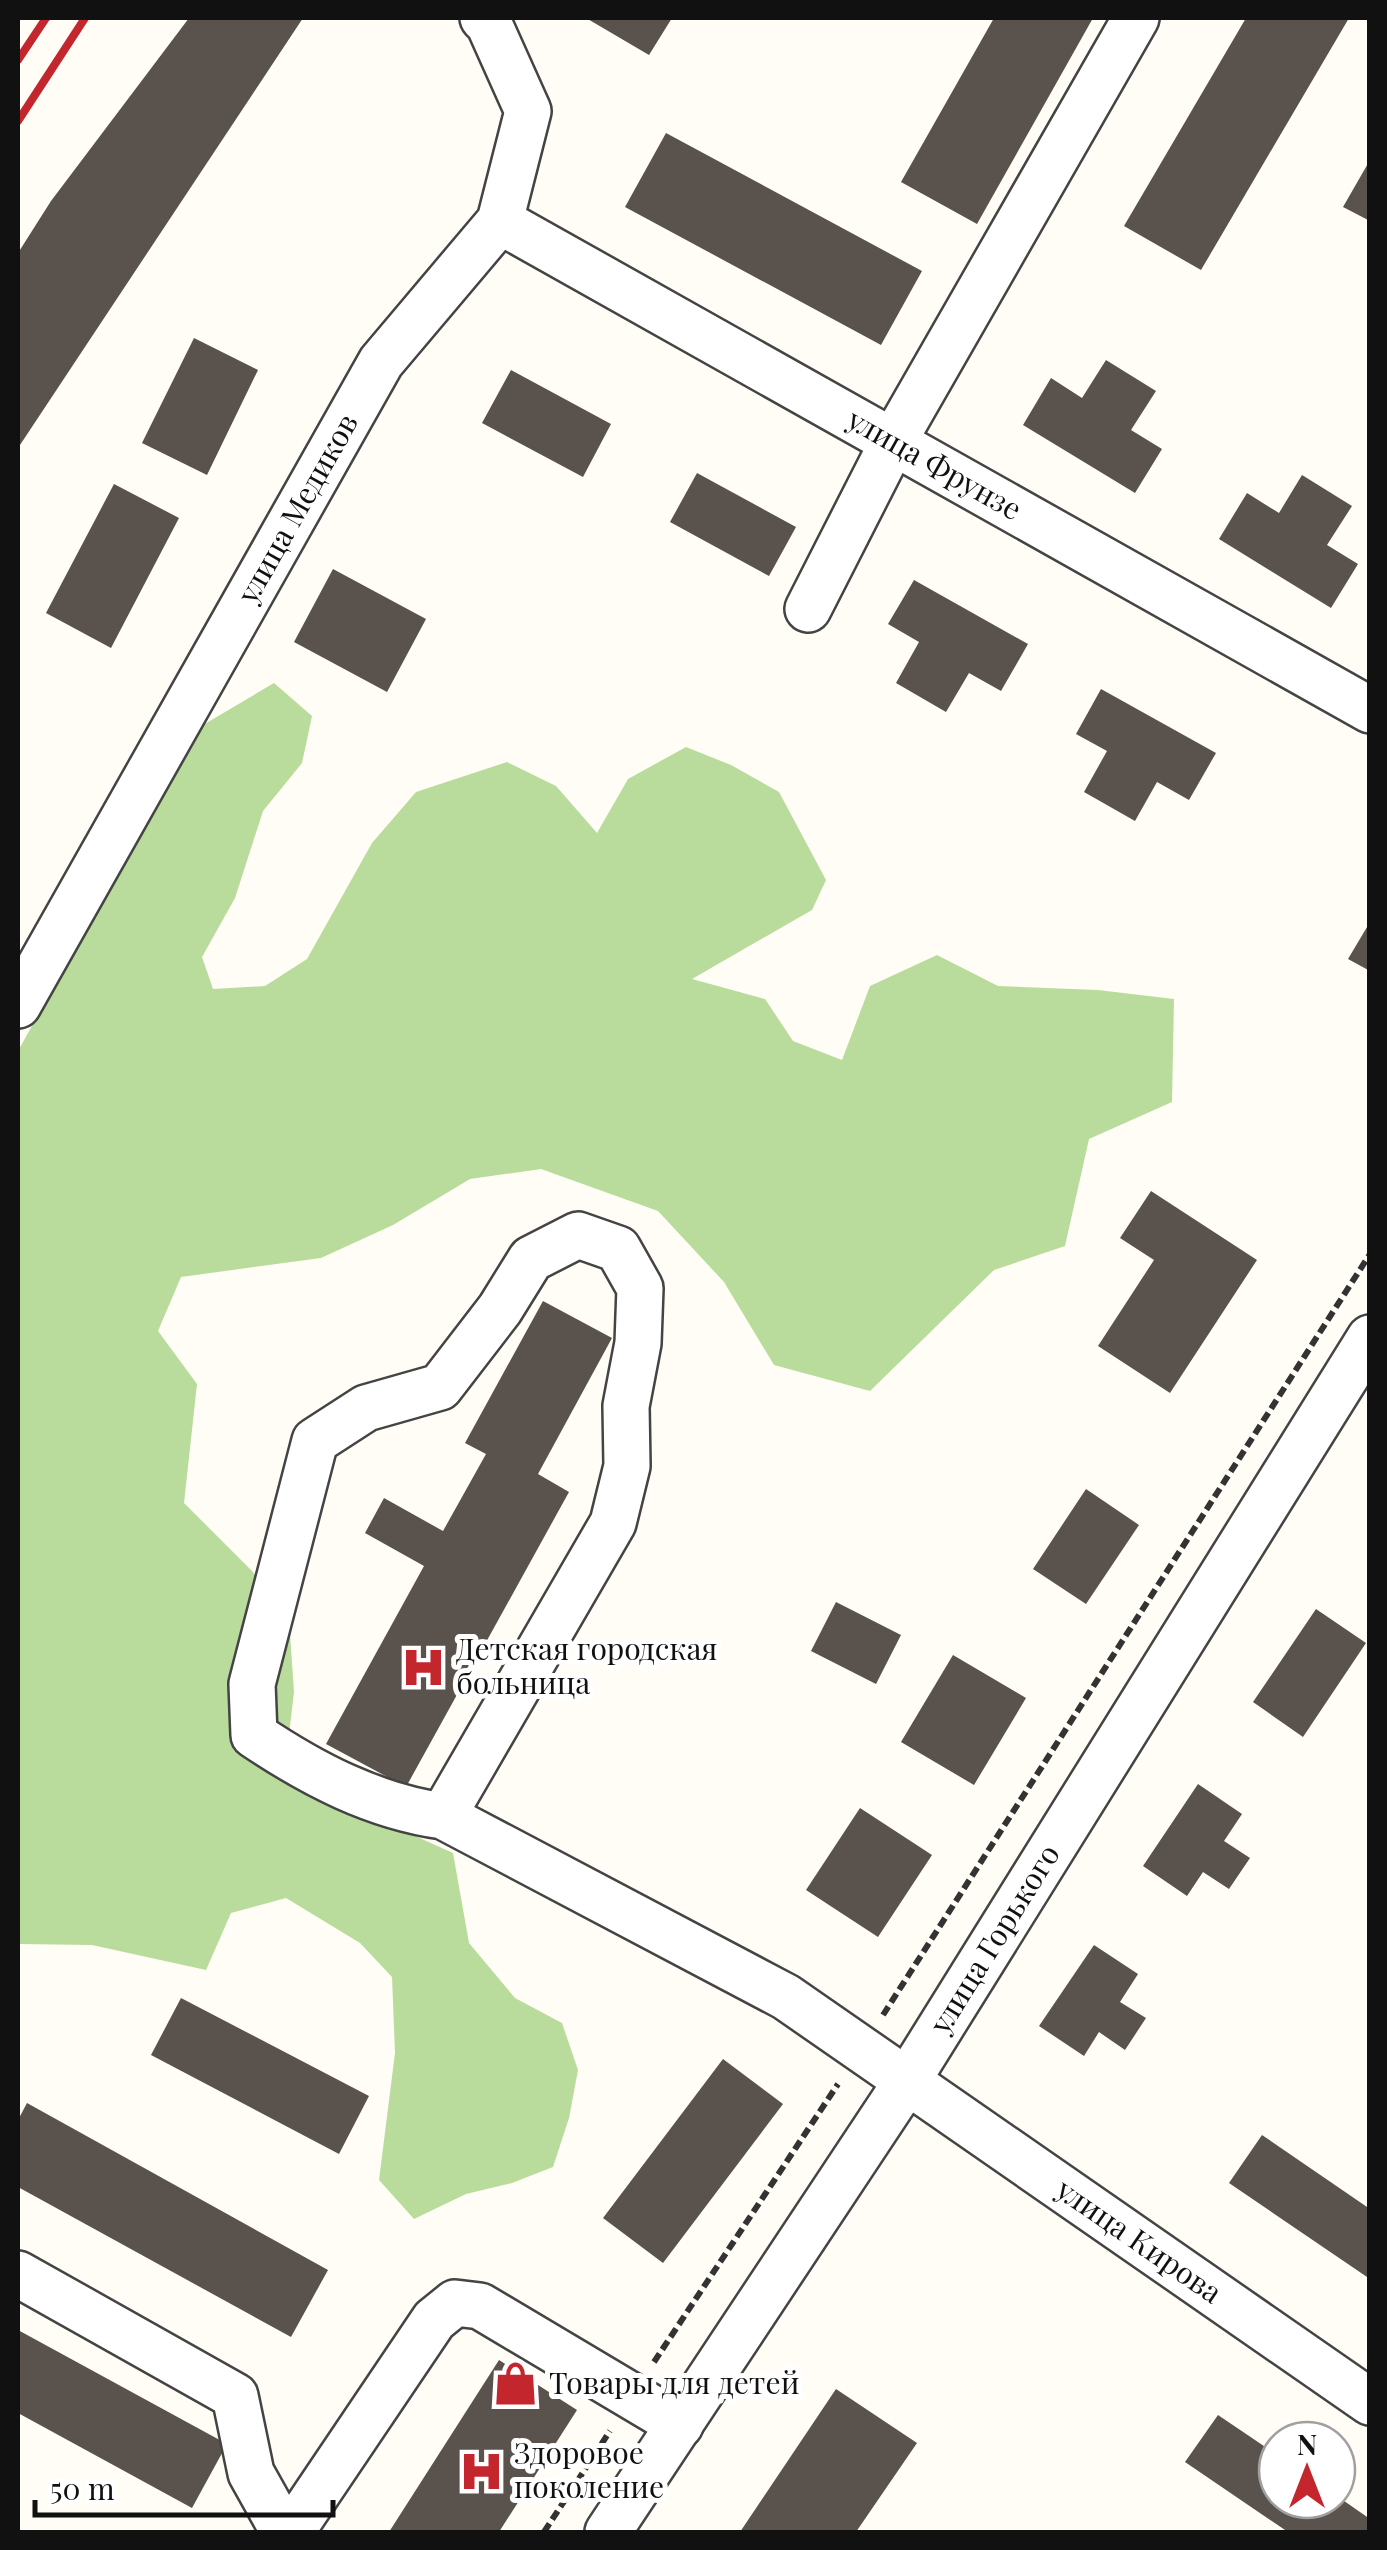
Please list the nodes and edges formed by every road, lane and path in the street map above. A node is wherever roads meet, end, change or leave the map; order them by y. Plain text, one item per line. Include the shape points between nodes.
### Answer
1 (482, 18) edge
2 (1136, 18) edge
3 (500, 221) junction
4 (893, 442) junction
5 (808, 610) dead end
6 (1370, 710) edge
7 (18, 1005) edge
8 (1370, 1254) edge
9 (1370, 1338) edge
10 (443, 1816) junction
11 (861, 2050) junction
12 (907, 2081) junction
13 (18, 2274) edge
14 (632, 2396) junction
15 (1370, 2402) edge
16 (680, 2424) junction
17 (288, 2532) edge
18 (544, 2532) edge
19 (608, 2532) edge

1 - 3 street, улица Медиков via 528,111
2 - 4 street
3 - 4 street, улица Фрунзе
3 - 7 street, улица Медиков via 382,362
4 - 5 street
4 - 6 street, улица Фрунзе
8 - 11 path
9 - 12 street, улица Горького
10 - 10 street, улица Кирова via 613,1523 627,1466 626,1406 640,1288 618,1248 578,1236 531,1259 440,1386 366,1408 315,1441 252,1684 254,1735 306,1770 401,1810
10 - 11 street, улица Кирова via 786,1997
11 - 12 street, улица Кирова
11 - 14 path
12 - 15 street, улица Кирова
12 - 16 street, улица Горького
13 - 17 street via 235,2396 252,2474
14 - 16 street
14 - 17 street via 480,2306 456,2303 434,2320
14 - 18 path
16 - 19 street, улица Горького

